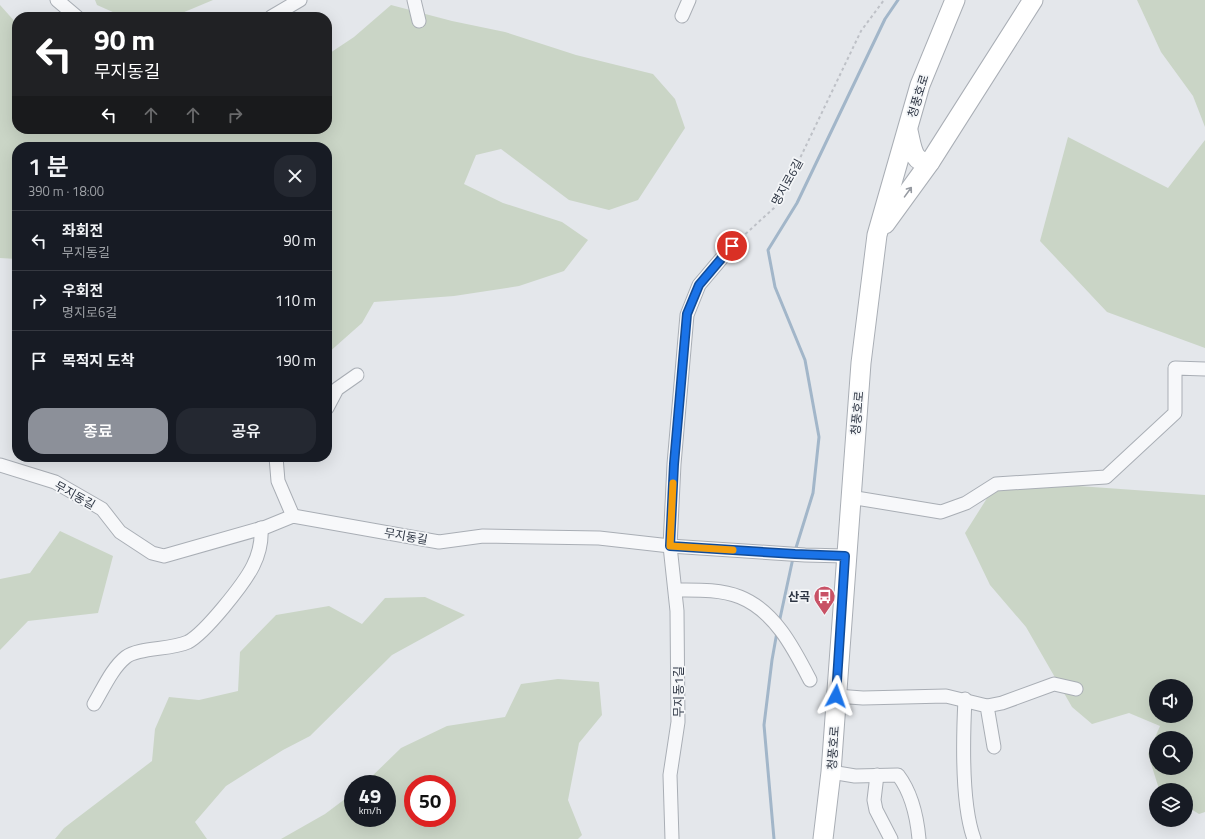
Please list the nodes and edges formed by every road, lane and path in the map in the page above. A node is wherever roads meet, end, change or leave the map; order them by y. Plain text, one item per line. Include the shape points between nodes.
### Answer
1 (57, 0) edge
2 (300, 0) edge
3 (414, 0) edge
4 (689, 0) edge
5 (884, 0) edge
6 (955, 0) edge
7 (1033, 0) edge
8 (71, 12) edge
9 (280, 12) edge
10 (682, 16) dead end
11 (419, 21) dead end
12 (908, 130) junction
13 (930, 162) junction
14 (877, 235) junction
15 (732, 246) joint
16 (1205, 370) edge
17 (357, 376) dead end
18 (332, 398) edge
19 (276, 462) edge
20 (0, 465) edge
21 (850, 497) junction
22 (293, 516) junction
23 (261, 528) junction
24 (670, 546) junction
25 (845, 556) junction
26 (676, 590) junction
27 (810, 680) dead end
28 (1076, 689) dead end
29 (836, 696) junction
30 (965, 699) junction
31 (94, 704) dead end
32 (987, 706) junction
33 (994, 747) dead end
34 (831, 772) junction
35 (877, 775) junction
36 (672, 839) edge
37 (823, 839) edge
38 (890, 839) edge
39 (919, 839) edge
40 (974, 839) edge

1 - 8 street
2 - 9 street
3 - 11 street
4 - 10 street
5 - 15 path, 명지로6길 via 861,31 774,208
6 - 12 main road, 청풍호로 via 920,85
7 - 13 main road
12 - 13 main road via 917,160
12 - 14 main road, 청풍호로
14 -> 13 main road
14 - 21 main road, 청풍호로 via 861,363
15 - 24 street via 699,285 687,314 674,464
16 - 21 street via 1175,368 1175,413 1106,477 996,484 966,503 941,512
17 - 18 street via 337,389
19 - 22 street via 278,481
20 - 23 street, 무지동길 via 55,482 102,509 120,532 152,553 164,556
21 - 25 main road, 청풍호로
22 - 23 street, 무지동길
22 - 24 street, 무지동길 via 439,542 483,536 583,538
23 - 31 street via 262,540 253,567 203,630 188,642 127,656 117,666
24 - 25 street, 무지동길
24 - 26 street, 무지동1길
25 - 29 main road, 청풍호로
26 - 27 street via 714,591 739,596 753,603 784,632
26 - 36 street, 무지동1길 via 678,722 670,775
28 - 32 street via 1054,684
29 - 30 street via 946,696
29 - 34 main road, 청풍호로
30 - 32 street
30 - 40 street via 966,793
32 - 33 street
34 - 35 street via 855,776
34 - 37 main road, 청풍호로
35 - 38 street via 874,800 876,810
35 - 39 street via 898,775 900,778 916,817

